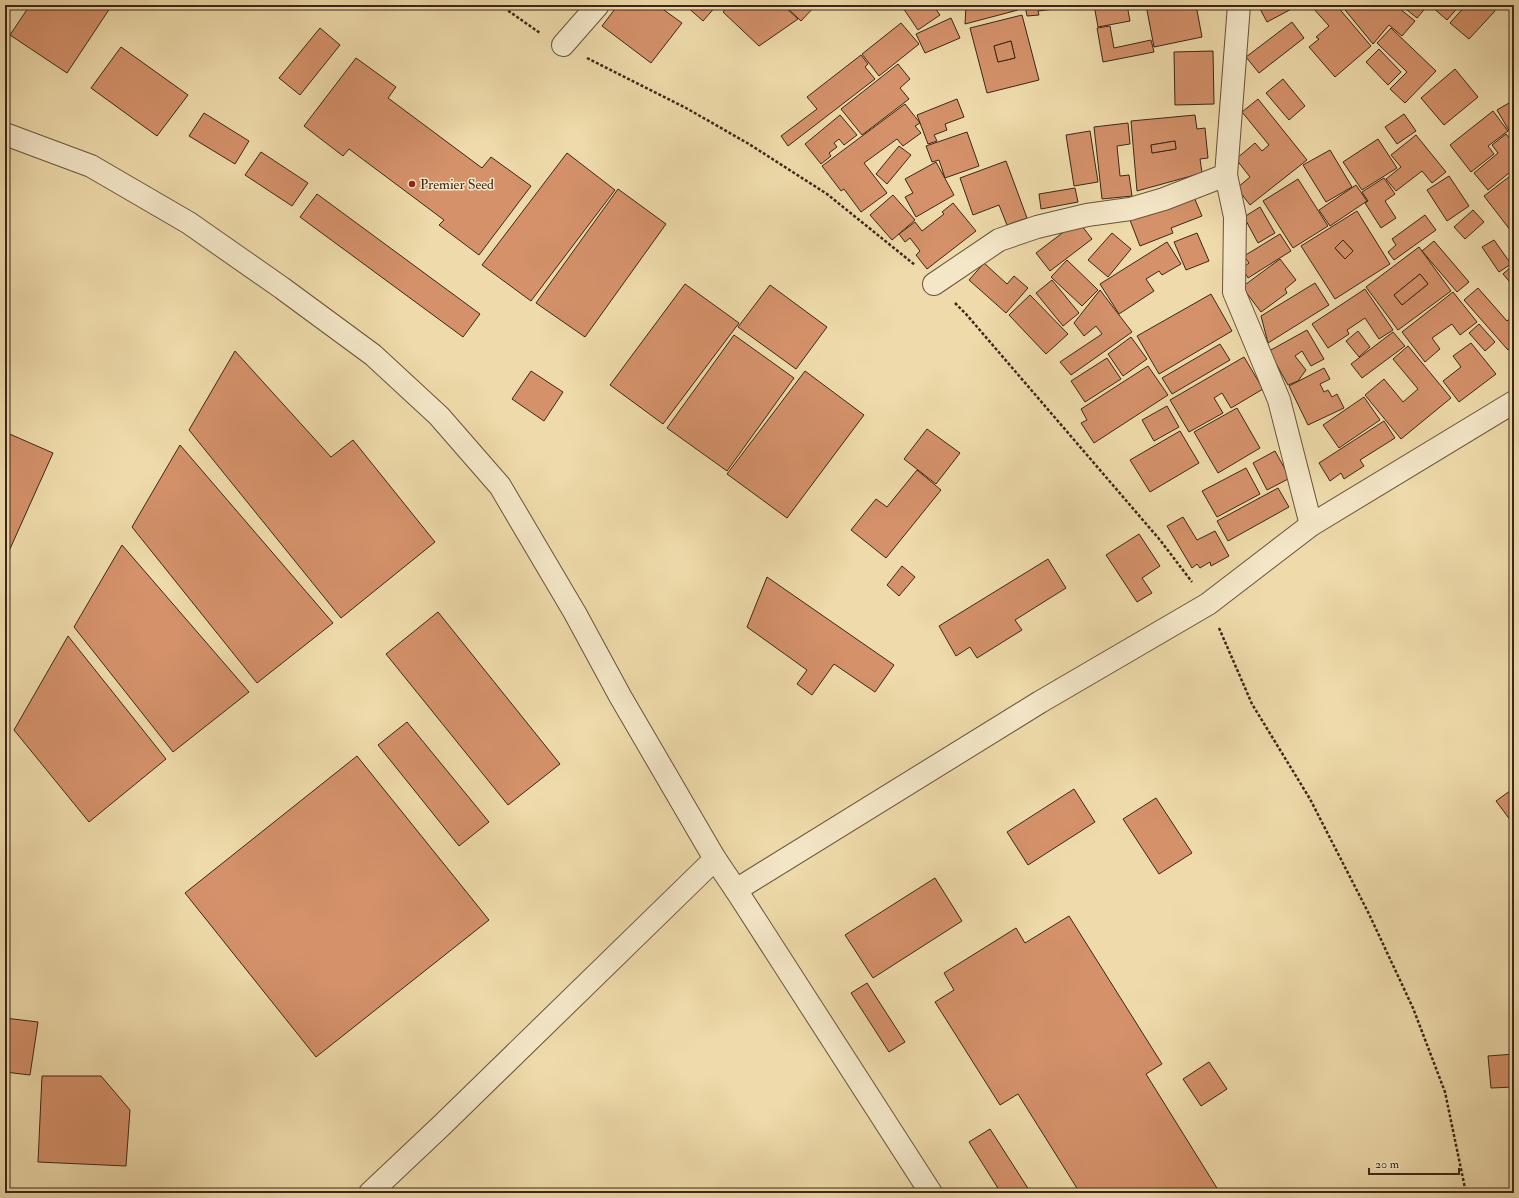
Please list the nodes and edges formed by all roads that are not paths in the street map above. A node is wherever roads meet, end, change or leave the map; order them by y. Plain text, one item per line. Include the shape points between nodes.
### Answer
1 (598, 5) edge
2 (1239, 5) edge
3 (563, 45) road end
4 (5, 134) edge
5 (1226, 175) junction
6 (934, 284) road end
7 (1514, 402) edge
8 (1311, 525) junction
9 (715, 858) junction
10 (736, 890) junction
11 (370, 1193) edge
12 (931, 1193) edge

1 - 3 street
2 - 5 street
4 - 9 street via 91,166 189,223 372,355 439,416 500,486
5 - 6 street via 1130,209 1087,215 1037,227 999,240
5 - 8 street via 1235,217 1234,292 1279,400
7 - 8 street
8 - 10 street via 1208,604 1040,702
9 - 10 street
9 - 11 street
10 - 12 street

